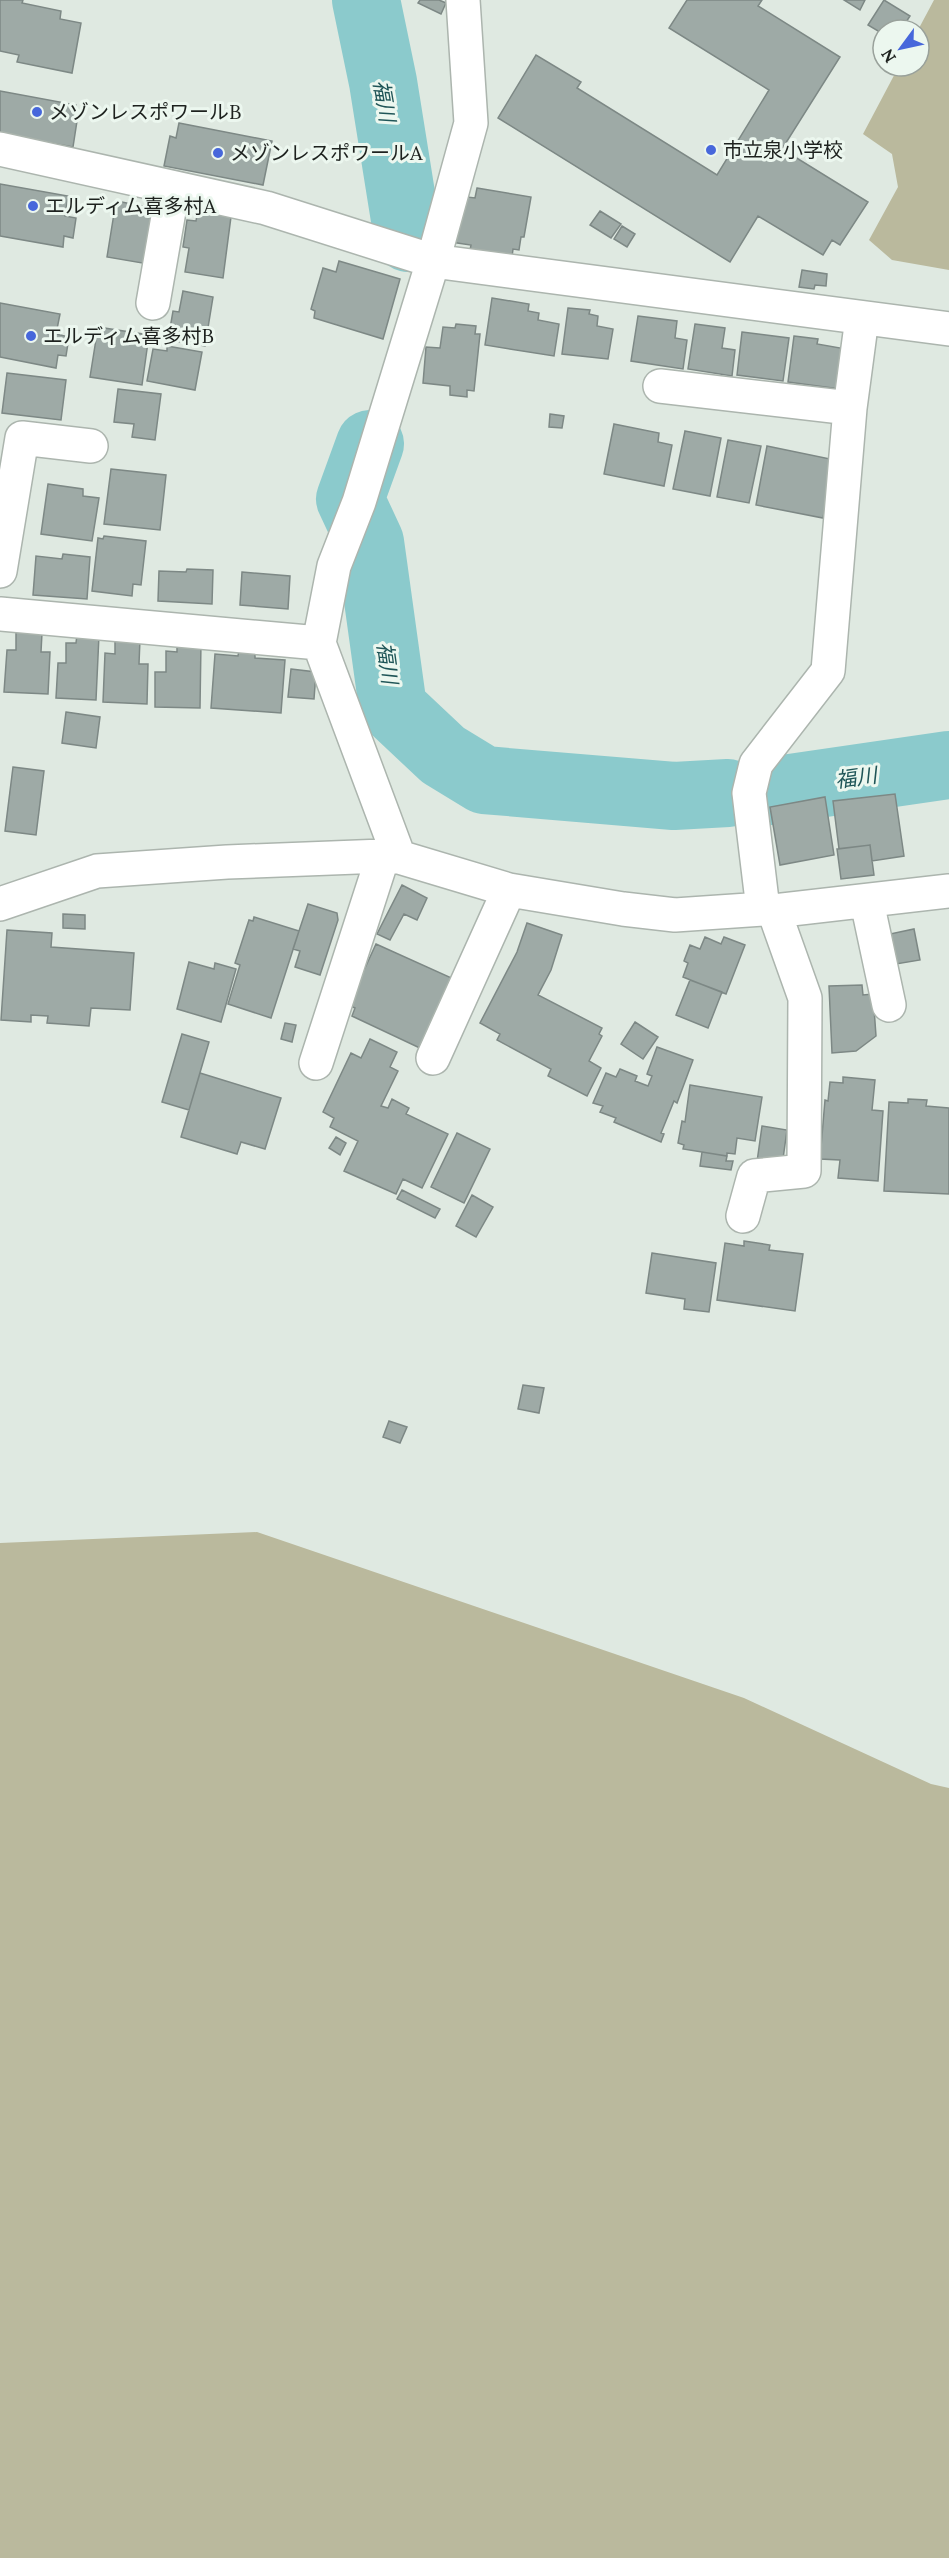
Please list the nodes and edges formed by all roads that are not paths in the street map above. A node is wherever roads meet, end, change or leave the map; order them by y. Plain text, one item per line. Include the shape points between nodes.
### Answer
1 (463, 0) edge
2 (0, 149) edge
3 (173, 188) junction
4 (433, 261) junction
5 (153, 303) dead end
6 (862, 318) junction
7 (949, 329) edge
8 (660, 387) dead end
9 (850, 408) junction
10 (90, 446) dead end
11 (0, 571) edge
12 (0, 614) edge
13 (319, 643) junction
14 (391, 856) junction
15 (509, 890) junction
16 (949, 891) edge
17 (867, 902) junction
18 (0, 904) edge
19 (769, 910) junction
20 (889, 1005) dead end
21 (433, 1058) dead end
22 (316, 1063) dead end
23 (743, 1216) dead end

1 - 4 street via 471,123
2 - 3 street
3 - 4 street via 266,208
3 - 5 street
4 - 6 street
4 - 13 street via 356,512 334,566
6 - 7 street
6 - 9 street
8 - 9 street
9 - 19 street via 828,671 756,764 749,793
10 - 11 street via 22,438
12 - 13 street
13 - 14 street
14 - 15 street
14 - 18 street via 97,871
14 - 22 street
15 - 19 street via 675,915
15 - 21 street
16 - 17 street
17 - 19 street
17 - 20 street
19 - 23 street via 805,998 804,1171 754,1176

